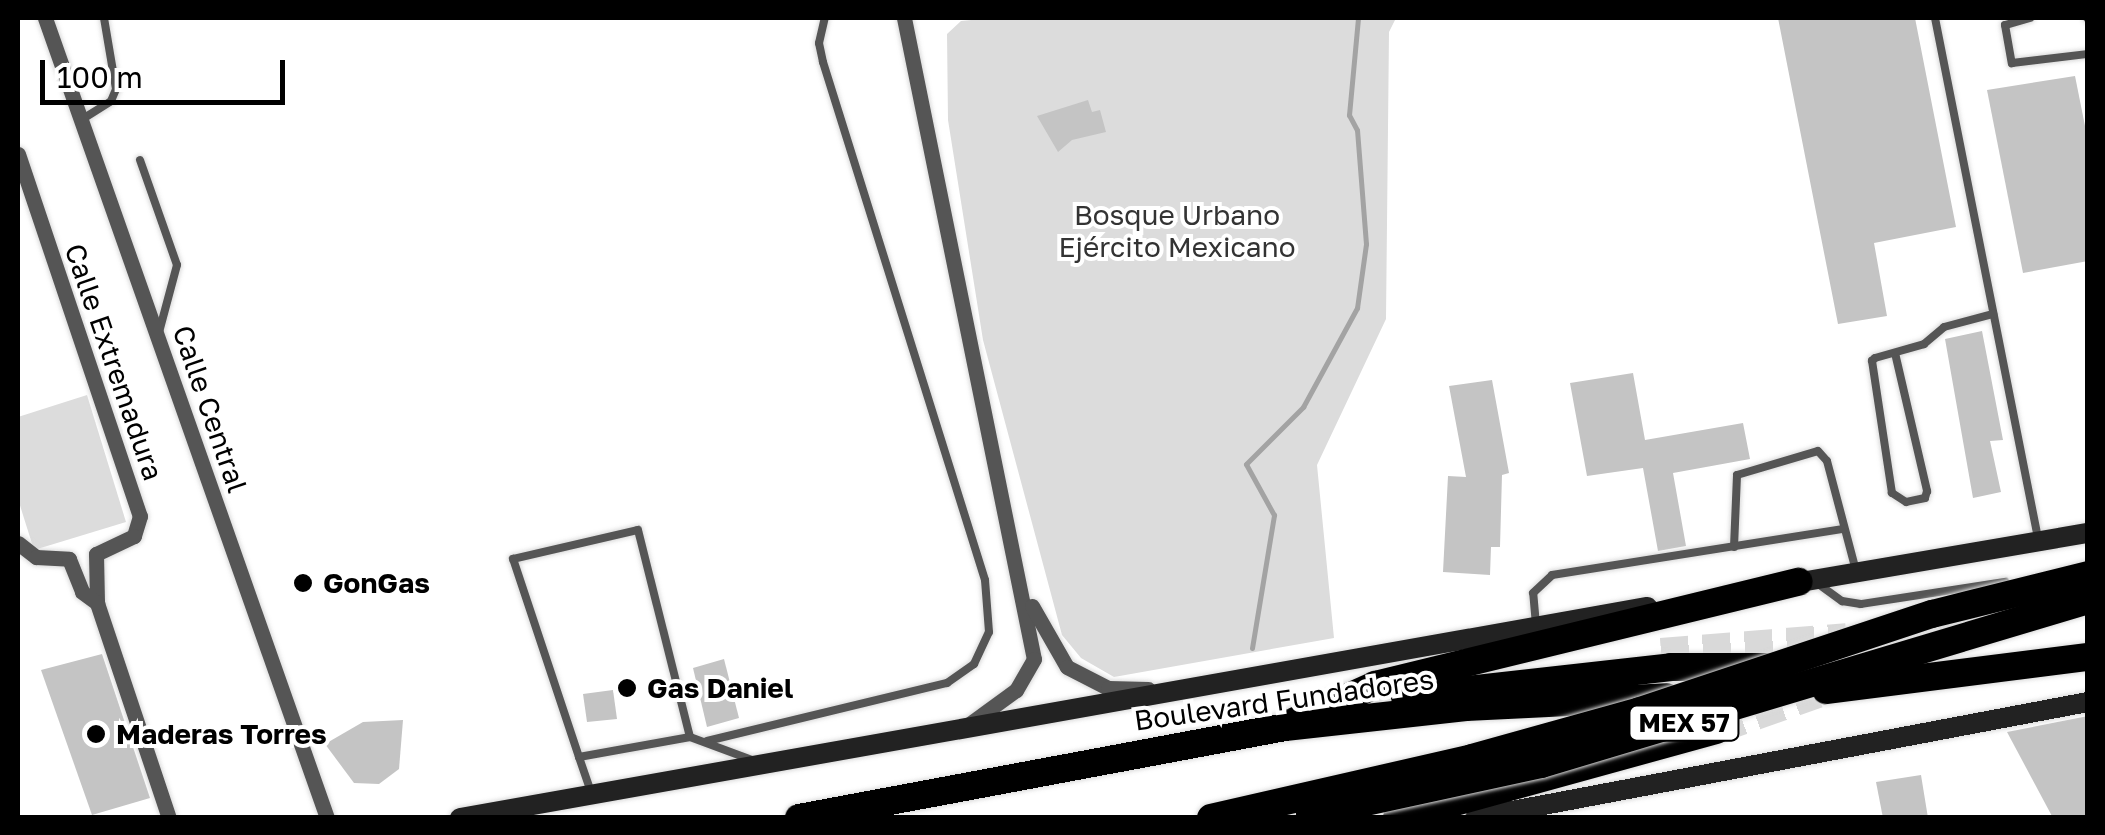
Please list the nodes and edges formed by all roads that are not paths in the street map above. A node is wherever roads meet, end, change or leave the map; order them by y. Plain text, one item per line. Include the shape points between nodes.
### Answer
1 (45, 18) edge
2 (104, 18) edge
3 (825, 18) edge
4 (904, 18) edge
5 (1935, 18) edge
6 (2030, 18) edge
7 (2088, 54) edge
8 (82, 120) junction
9 (18, 154) edge
10 (140, 160) dead end
11 (25, 199) edge
12 (1993, 314) junction
13 (158, 336) junction
14 (1896, 353) junction
15 (1843, 530) junction
16 (2088, 534) edge
17 (18, 542) edge
18 (2038, 542) junction
19 (1734, 546) junction
20 (2088, 566) edge
21 (1856, 571) junction
22 (2088, 575) edge
23 (1806, 581) junction
24 (1025, 594) junction
25 (2088, 600) edge
26 (97, 604) junction
27 (1536, 625) junction
28 (2088, 646) edge
29 (1660, 652) tunnel mouth
30 (2088, 657) edge
31 (1157, 690) junction
32 (2088, 702) edge
33 (1340, 707) junction
34 (968, 726) junction
35 (1285, 727) junction
36 (1716, 730) tunnel mouth
37 (690, 737) junction
38 (707, 741) junction
39 (579, 757) junction
40 (764, 766) junction
41 (591, 792) junction
42 (169, 818) edge
43 (327, 818) edge
44 (460, 818) edge
45 (799, 818) edge
46 (1211, 818) edge
47 (1274, 818) edge
48 (1397, 818) edge
49 (1475, 818) edge

1 - 8 street, Calle Central
2 - 8 lane via 116,89 111,101
3 - 38 lane via 823,62 985,580 989,632 974,664 947,683
4 - 24 street
5 - 12 lane
6 - 7 lane via 2005,25 2008,57 2016,66
8 - 13 street, Calle Central
9 - 11 street, Calle Extremadura
10 - 13 lane via 177,265
11 - 26 street, Calle Extremadura via 140,516 128,540 100,550 96,558
12 - 14 lane via 1944,327 1924,344
12 - 18 lane
13 - 43 street, Calle Central
14 - 14 lane via 1875,358 1871,367 1892,493 1906,502 1926,498 1927,491
15 - 19 lane
15 - 19 lane via 1826,461 1811,452 1737,475
15 - 21 lane
16 - 18 main road
17 - 26 street via 36,557 67,560 82,592
18 - 21 main road
19 - 27 lane via 1552,575 1533,593
20 - 23 lane via 1861,604
21 - 23 main road
22 - 46 highway, bridge via 1932,614 1640,712
23 - 27 main road
23 - 35 highway via 1375,684
24 - 31 street via 1067,667 1108,688
24 - 34 street via 1034,659 1027,676
25 - 47 highway, MEX 57, bridge via 1524,768 1404,798
26 - 42 street
27 - 31 main road
28 - 33 highway, bridge via 1831,666 1671,667 1507,681
29 - 33 highway via 1472,674 1369,694
30 - 35 highway, Boulevard Fundadores / MEX 57, bridge via 1852,688 1466,707
31 - 34 main road
32 - 49 main road
33 - 35 highway
34 - 40 main road
35 - 45 highway, Boulevard Fundadores / MEX 57
36 - 48 highway
37 - 38 lane
37 - 39 lane
37 - 39 lane via 638,530 514,559
38 - 40 lane
39 - 41 lane
40 - 41 main road
41 - 44 main road

